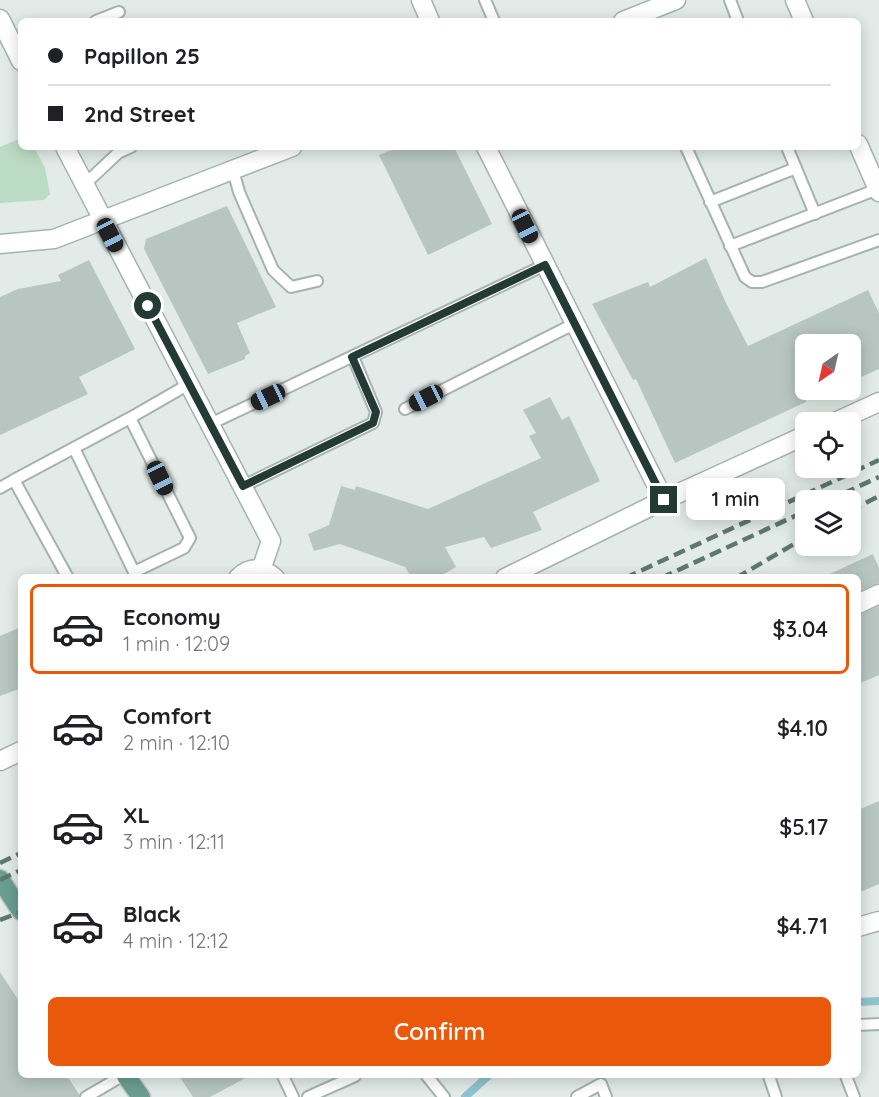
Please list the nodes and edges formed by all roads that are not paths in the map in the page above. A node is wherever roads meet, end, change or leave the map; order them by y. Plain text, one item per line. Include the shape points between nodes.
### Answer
1 (422, 0) edge
2 (485, 0) edge
3 (676, 0) edge
4 (730, 0) edge
5 (795, 0) edge
6 (119, 12) dead end
7 (104, 18) edge
8 (429, 18) edge
9 (493, 18) edge
10 (634, 18) edge
11 (737, 18) edge
12 (803, 18) edge
13 (0, 19) edge
14 (18, 51) edge
15 (66, 150) edge
16 (124, 150) edge
17 (274, 150) edge
18 (488, 150) edge
19 (687, 150) edge
20 (789, 150) edge
21 (861, 150) edge
22 (255, 153) edge
23 (796, 168) junction
24 (233, 170) junction
25 (84, 185) junction
26 (878, 191) edge
27 (710, 202) junction
28 (815, 214) junction
29 (103, 221) junction
30 (879, 240) edge
31 (0, 244) edge
32 (730, 246) junction
33 (545, 265) junction
34 (317, 281) dead end
35 (574, 324) junction
36 (352, 357) junction
37 (189, 384) junction
38 (879, 402) edge
39 (405, 409) dead end
40 (857, 412) edge
41 (130, 418) junction
42 (210, 424) junction
43 (795, 440) edge
44 (74, 448) junction
45 (14, 480) junction
46 (243, 486) junction
47 (0, 488) edge
48 (664, 500) junction
49 (66, 574) edge
50 (136, 574) edge
51 (138, 574) edge
52 (244, 574) edge
53 (268, 574) edge
54 (514, 574) edge
55 (879, 594) edge
56 (861, 603) edge
57 (18, 752) edge
58 (0, 761) edge
59 (0, 879) edge
60 (18, 906) edge
61 (879, 921) edge
62 (861, 926) edge
63 (879, 1024) edge
64 (861, 1025) edge
65 (119, 1078) edge
66 (127, 1078) edge
67 (284, 1078) edge
68 (349, 1078) edge
69 (428, 1078) edge
70 (770, 1078) edge
71 (847, 1078) edge
72 (86, 1097) edge
73 (141, 1097) edge
74 (293, 1097) edge
75 (308, 1097) edge
76 (444, 1097) edge
77 (577, 1097) edge
78 (606, 1097) edge
79 (776, 1097) edge
80 (854, 1097) edge

1 - 8 street
2 - 9 lane
3 - 10 street
4 - 11 lane
5 - 12 street
6 - 7 lane
13 - 14 street
15 - 25 street
16 - 25 lane
17 - 22 street
18 - 33 street
19 - 27 lane
20 - 23 lane
21 - 26 street
22 - 24 street
23 - 27 lane
23 - 28 lane
24 - 29 street
24 - 34 lane via 273,270 291,287
25 - 29 street
26 - 28 lane
27 - 32 lane
28 - 32 lane
29 - 31 street via 54,239
29 - 37 street
30 - 32 lane via 762,282 745,277
33 - 35 street
33 - 36 lane
35 - 39 lane
35 - 48 street
36 - 42 lane
36 - 46 lane via 376,412 373,423
37 - 41 lane
37 - 42 street
38 - 40 street
41 - 44 lane
41 - 51 lane via 190,538 184,548
42 - 46 street
43 - 48 street
44 - 45 lane
44 - 50 lane
45 - 47 lane
45 - 49 lane
46 - 53 street via 271,541
48 - 54 street
52 - 53 street via 250,570
55 - 56 street
57 - 58 street
59 - 60 main road
61 - 62 street
63 - 64 lane
65 - 72 lane
66 - 73 main road
67 - 74 lane
68 - 75 lane
69 - 76 lane
70 - 79 lane
71 - 80 lane
77 - 78 lane via 601,1084

